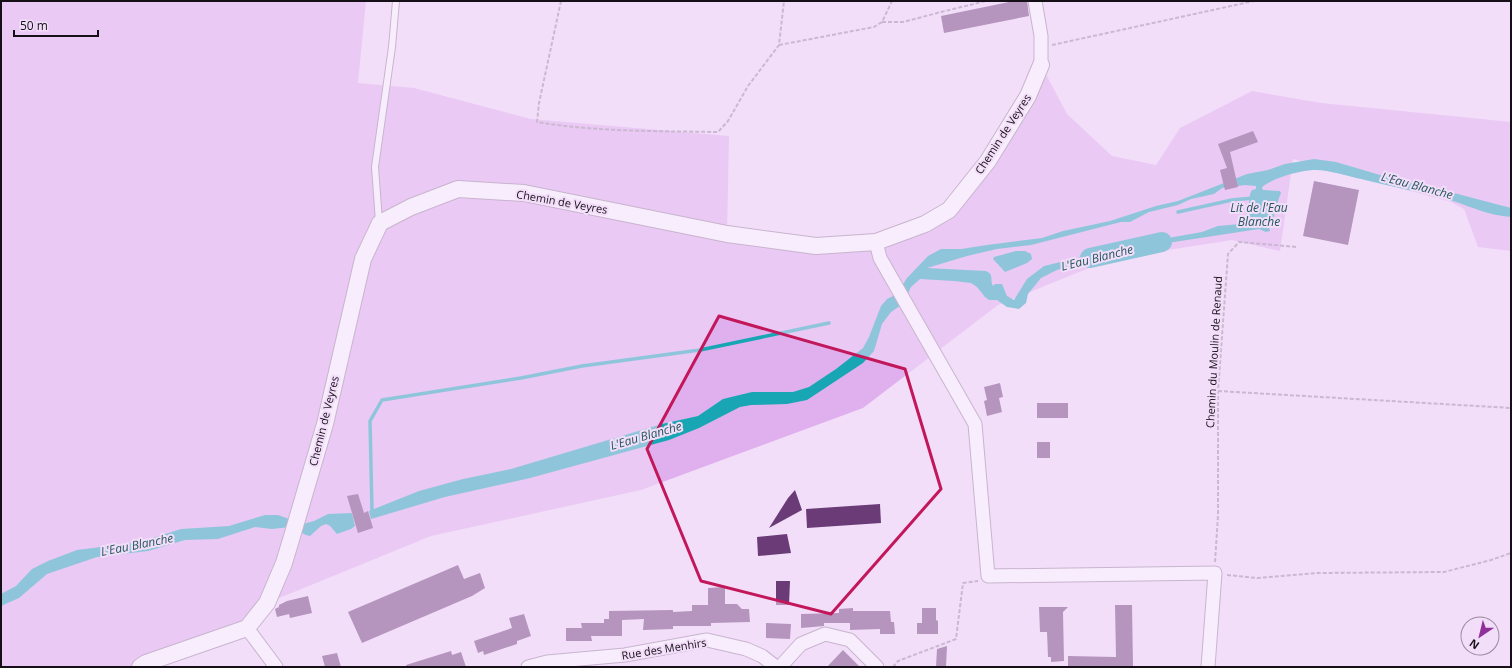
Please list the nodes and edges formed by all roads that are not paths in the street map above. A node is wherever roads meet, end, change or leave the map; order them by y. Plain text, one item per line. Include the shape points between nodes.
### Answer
1 (396, 1) edge
2 (1035, 1) edge
3 (1041, 64) joint
4 (380, 223) junction
5 (876, 242) junction
6 (247, 628) junction
7 (546, 664) edge
8 (140, 667) edge
9 (276, 667) edge
10 (528, 667) edge
11 (776, 667) edge
12 (780, 667) edge
13 (877, 667) edge
14 (1208, 667) edge

1 - 4 lane via 376,167
2 - 3 street via 1041,36
3 - 5 street, Chemin de Veyres via 1028,96 988,161 949,210 924,224
4 - 5 street, Chemin de Veyres via 411,207 458,189 524,193 727,234 816,246
4 - 6 street, Chemin de Veyres via 363,259 324,424 284,563 267,603
5 - 14 street via 880,258 975,424 988,576 1215,573
6 - 8 street
6 - 9 street
7 - 10 street, Rue des Menhirs
7 - 11 street, Rue des Menhirs via 625,655 707,640 746,649 762,656
12 - 13 street via 801,644 825,634 850,640

